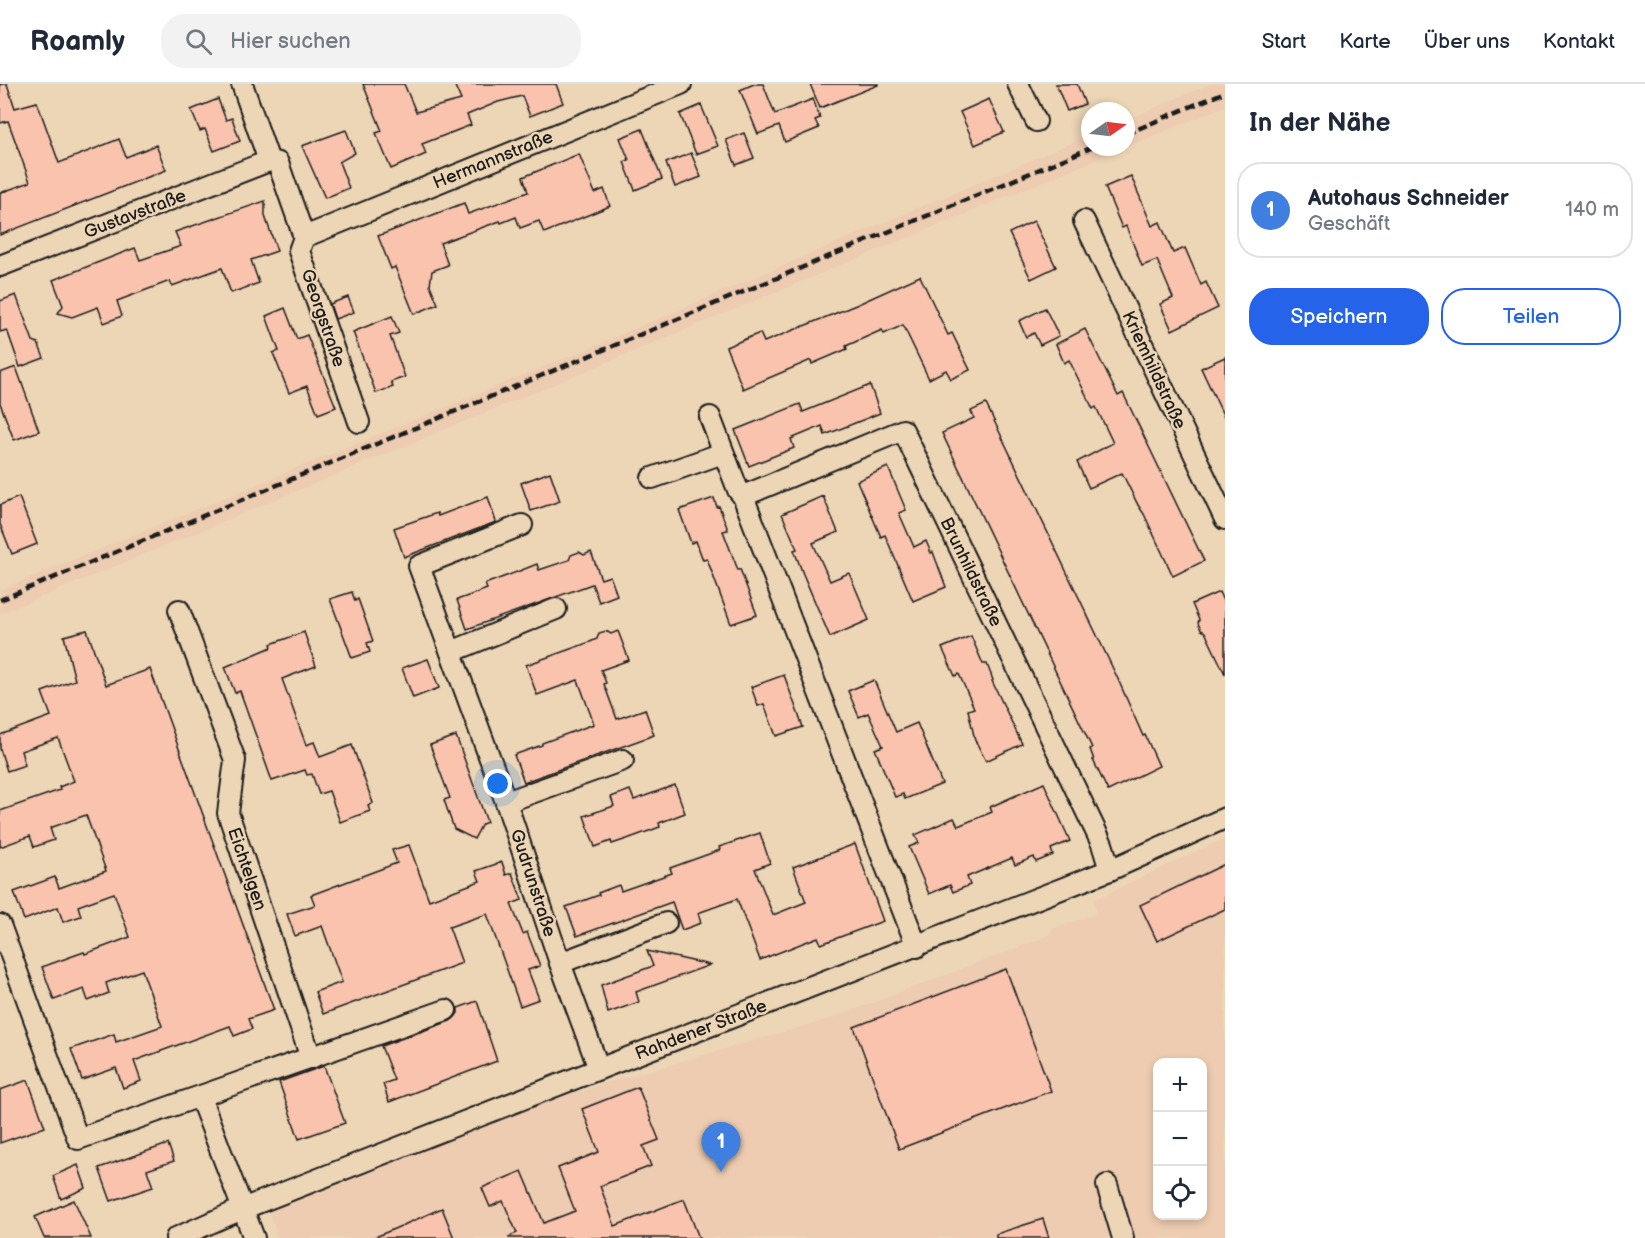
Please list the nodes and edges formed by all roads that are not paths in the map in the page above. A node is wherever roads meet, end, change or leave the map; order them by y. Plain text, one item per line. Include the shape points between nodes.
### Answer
1 (242, 84) edge
2 (681, 84) edge
3 (1018, 84) edge
4 (1036, 121) dead end
5 (269, 161) junction
6 (1083, 221) dead end
7 (304, 237) junction
8 (0, 266) edge
9 (710, 417) dead end
10 (359, 422) dead end
11 (723, 453) junction
12 (652, 478) dead end
13 (744, 496) junction
14 (1225, 519) edge
15 (522, 525) dead end
16 (556, 609) dead end
17 (179, 610) dead end
18 (450, 652) junction
19 (623, 760) dead end
20 (506, 802) junction
21 (1225, 818) edge
22 (1110, 870) junction
23 (666, 923) dead end
24 (0, 925) edge
25 (917, 947) junction
26 (560, 963) junction
27 (446, 1010) dead end
28 (311, 1058) junction
29 (599, 1069) junction
30 (200, 1097) junction
31 (1107, 1185) dead end
32 (242, 1209) junction
33 (176, 1238) edge
34 (254, 1238) edge
35 (1123, 1238) edge

1 - 5 street, Georgstraße
2 - 7 street, Hermannstraße
3 - 4 street
5 - 7 street, Georgstraße via 278,163
5 - 8 street, Gustavstraße
6 - 14 street, Kriemhildstraße
7 - 10 street, Georgstraße via 299,251
9 - 11 street
11 - 12 street
11 - 13 street
13 - 22 street, Brunhildstraße via 903,430 1097,834
13 - 25 street
15 - 18 street, Gudrunstraße via 419,566
16 - 18 street
17 - 28 street, Eichtelgen via 235,760 228,813
18 - 20 street, Gudrunstraße
19 - 20 street
20 - 26 street, Gudrunstraße
21 - 22 street, Rahdener Straße
22 - 25 street, Rahdener Straße
23 - 26 street
24 - 30 street via 78,1139
25 - 29 street, Rahdener Straße
26 - 29 street, Gudrunstraße
27 - 28 street
28 - 30 street
29 - 32 street, Rahdener Straße
30 - 32 street
31 - 35 street
32 - 33 street, Rahdener Straße
32 - 34 street

